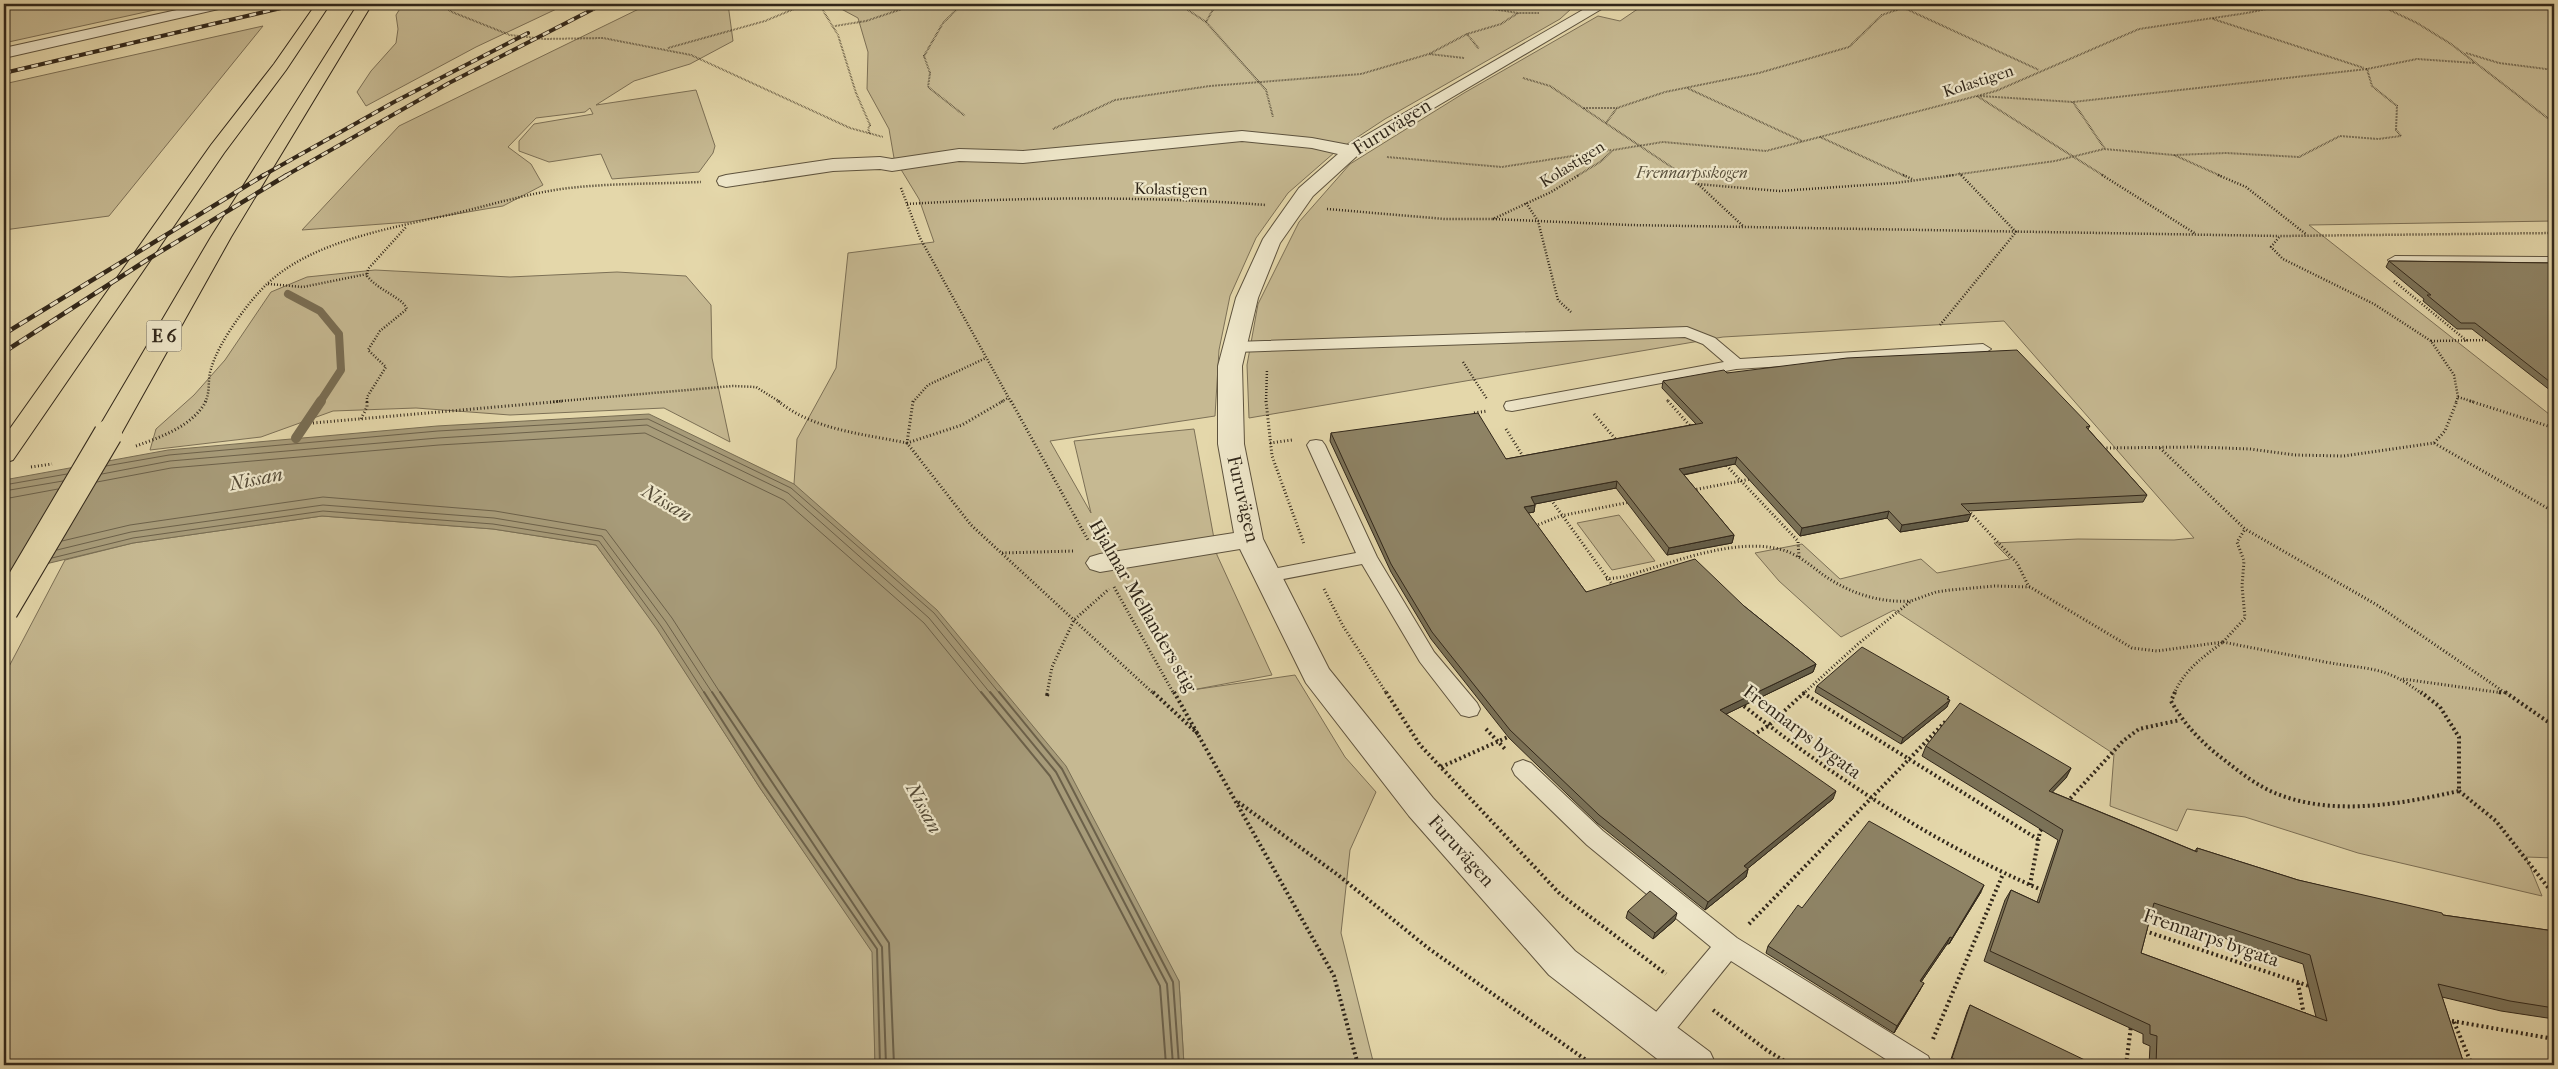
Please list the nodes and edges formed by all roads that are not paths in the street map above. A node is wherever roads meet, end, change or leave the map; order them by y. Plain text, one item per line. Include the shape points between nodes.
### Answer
1 (223, 4) edge
2 (323, 4) edge
3 (365, 4) edge
4 (1602, 4) edge
5 (4, 53) edge
6 (1352, 151) junction
7 (726, 181) road end
8 (2394, 260) edge
9 (2554, 261) edge
10 (1235, 347) junction
11 (1983, 349) dead end
12 (1736, 364) junction
13 (1512, 406) road end
14 (1307, 442) road end
15 (11, 457) edge
16 (1249, 539) junction
17 (1367, 557) junction
18 (1102, 566) road end
19 (1268, 576) junction
20 (4, 610) edge
21 (1469, 709) road end
22 (1523, 769) road end
23 (1728, 946) junction
24 (1655, 1034) junction
25 (1924, 1056) edge
26 (1696, 1065) edge

1 - 5 street
2 - 15 highway via 217,149
3 - 20 highway, E 6, bridge via 221,237 118,441
4 - 6 street, Furuvägen
6 - 7 street via 1278,139 1224,137 1006,158 959,155 892,165 832,165
6 - 10 street, Furuvägen via 1306,192 1270,243 1248,298
8 - 9 lane
10 - 12 lane via 1687,332 1708,341
10 - 16 street, Furuvägen via 1230,366 1231,444
11 - 12 lane
12 - 13 lane
14 - 17 lane
16 - 18 street
16 - 19 street, Furuvägen
17 - 19 lane
17 - 21 lane via 1427,657
19 - 24 street, Furuvägen via 1317,675 1421,807 1562,963
22 - 23 lane via 1595,838
23 - 24 lane
23 - 25 lane
24 - 26 street, Furuvägen

